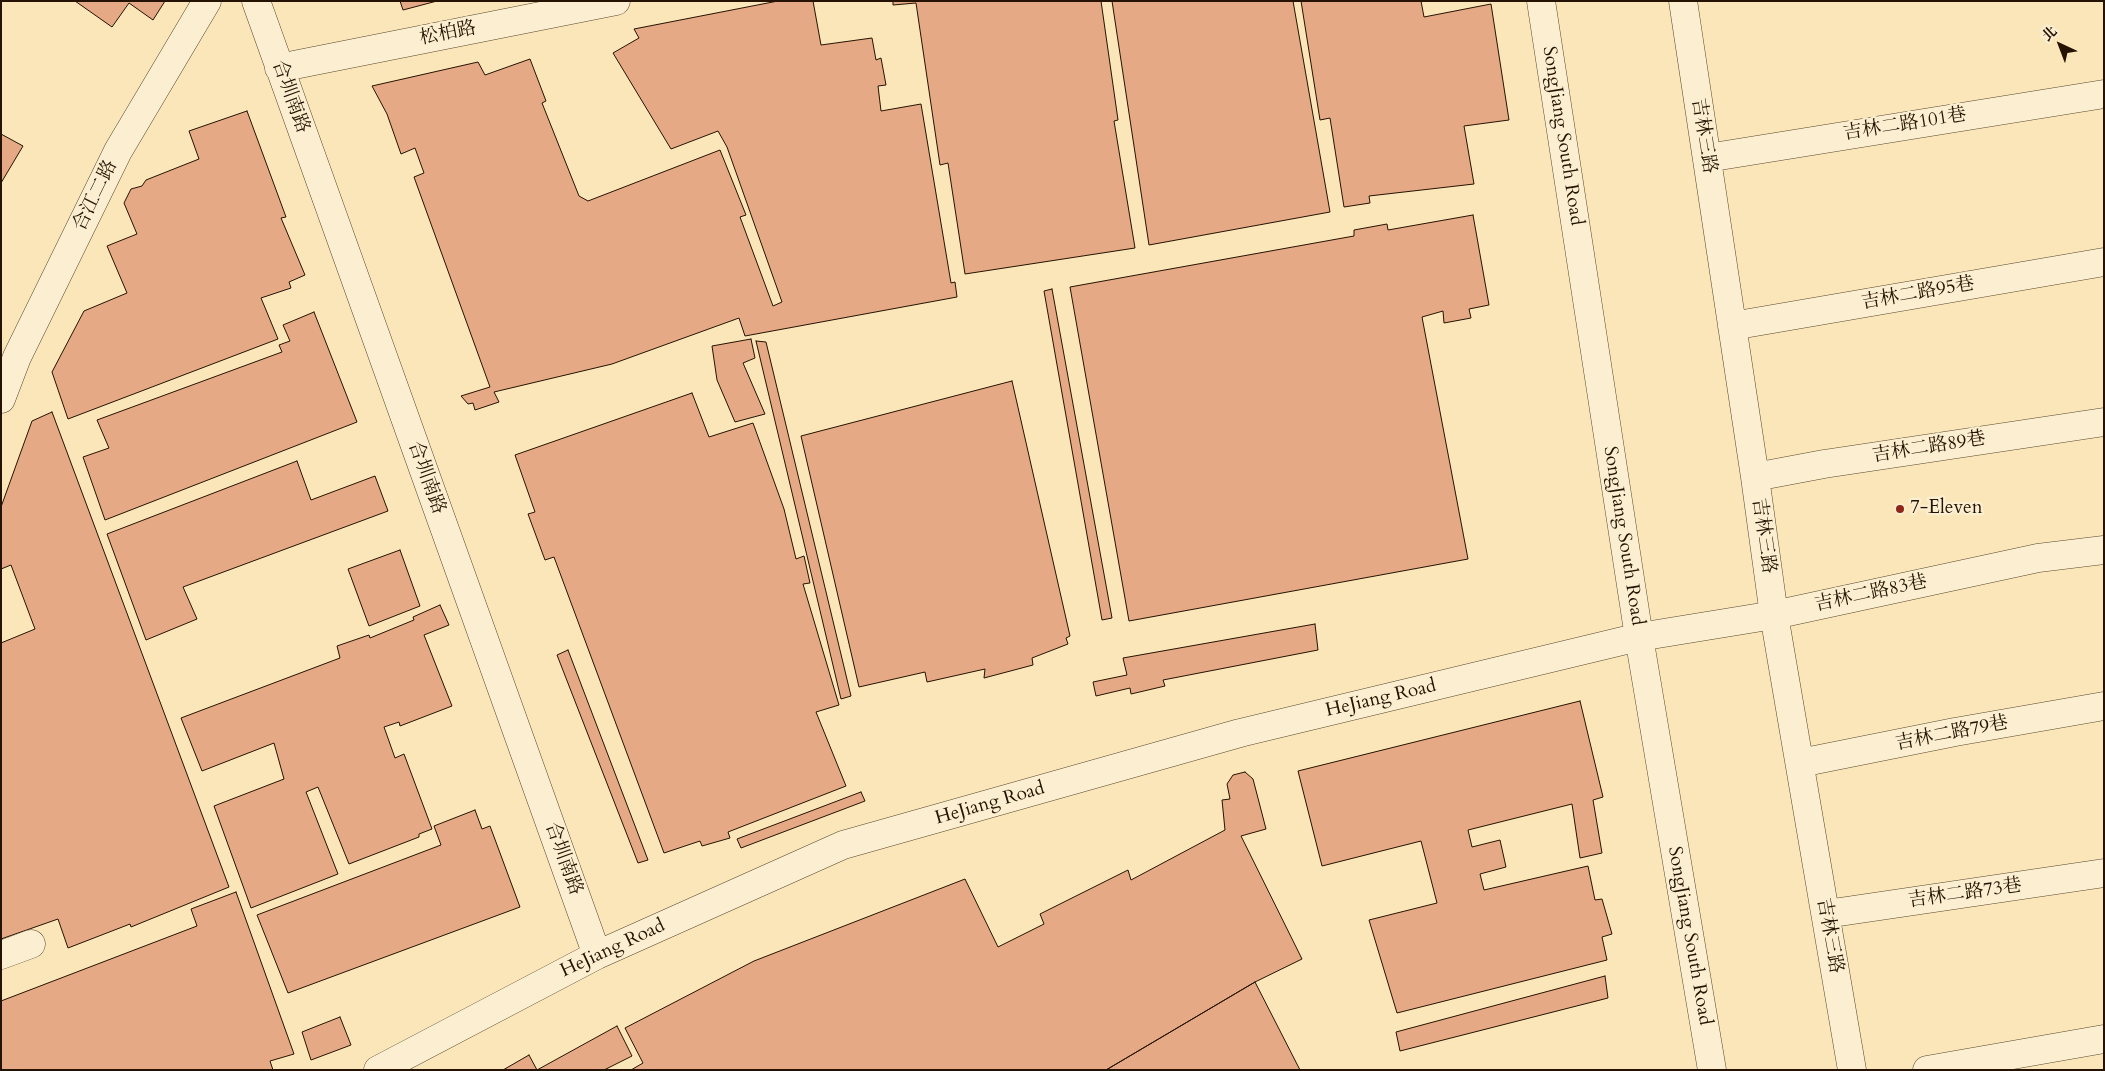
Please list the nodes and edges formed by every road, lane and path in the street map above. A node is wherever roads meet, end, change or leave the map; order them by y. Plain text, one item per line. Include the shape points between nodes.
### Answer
1 (207, 1) edge
2 (256, 1) edge
3 (616, 1) edge
4 (1541, 1) edge
5 (1683, 1) edge
6 (279, 68) junction
7 (2104, 94) edge
8 (1707, 158) junction
9 (2104, 262) edge
10 (1732, 326) junction
11 (1, 399) edge
12 (2104, 422) edge
13 (1755, 477) junction
14 (2104, 550) edge
15 (1774, 615) junction
16 (1639, 637) junction
17 (2104, 706) edge
18 (1800, 764) junction
19 (2104, 873) edge
20 (1826, 914) junction
21 (31, 944) dead end
22 (1, 955) edge
23 (597, 955) junction
24 (2104, 1039) edge
25 (378, 1070) edge
26 (1712, 1070) edge
27 (1852, 1070) edge
28 (1927, 1070) edge

1 - 11 street, 合江二路 via 118,151 17,357
2 - 6 street, 合圳南路
3 - 6 street, 松柏路
4 - 16 street, SongJiang South Road
5 - 8 street, 吉林三路
6 - 23 street, 合圳南路
7 - 8 street, 吉林二路101巷
8 - 10 street, 吉林三路
9 - 10 street, 吉林二路95巷
10 - 13 street, 吉林三路
12 - 13 street, 吉林二路89巷
13 - 15 street, 吉林三路
14 - 15 street, 吉林二路83巷 via 2038,558
15 - 16 street, 吉林二路83巷
15 - 18 street, 吉林三路
16 - 23 street, HeJiang Road via 1240,733 843,845
16 - 26 street, SongJiang South Road
17 - 18 street, 吉林二路79巷
18 - 20 street, 吉林三路
19 - 20 street, 吉林二路73巷
20 - 27 street, 吉林三路
21 - 22 street
23 - 25 street, HeJiang Road
24 - 28 street

